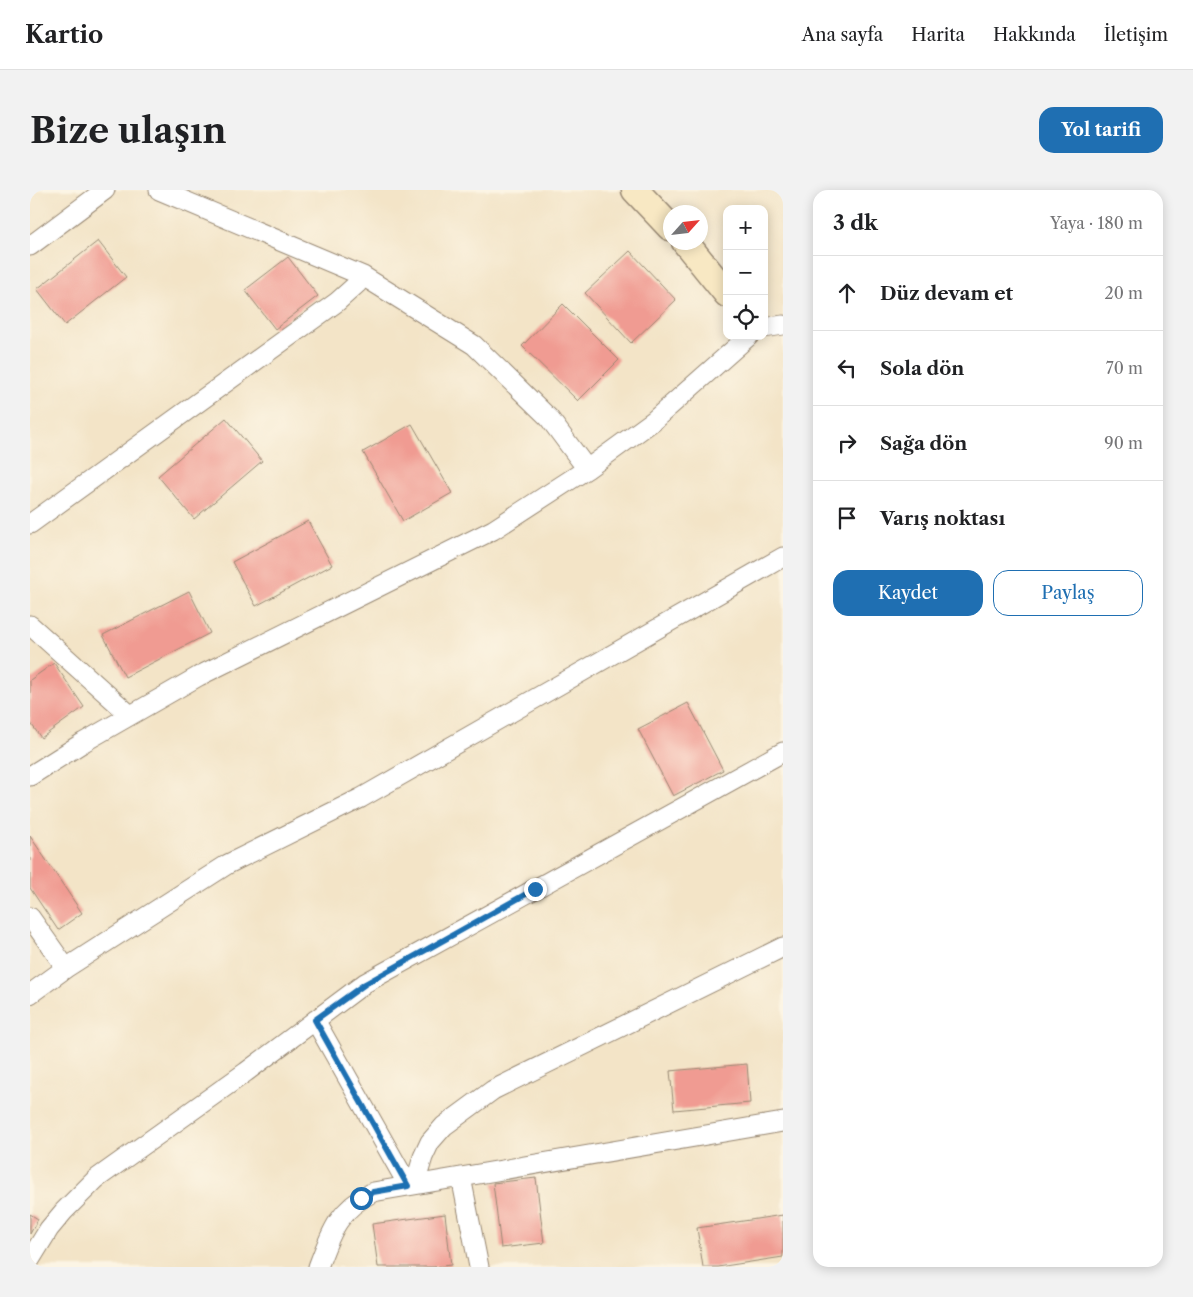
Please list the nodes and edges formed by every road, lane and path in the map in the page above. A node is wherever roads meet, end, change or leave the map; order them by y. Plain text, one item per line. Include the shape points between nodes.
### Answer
1 (105, 190) edge
2 (159, 190) edge
3 (635, 190) edge
4 (663, 220) edge
5 (30, 246) edge
6 (691, 250) edge
7 (363, 276) junction
8 (723, 289) edge
9 (783, 325) edge
10 (768, 327) edge
11 (744, 340) edge
12 (587, 469) junction
13 (30, 524) edge
14 (783, 557) edge
15 (30, 625) edge
16 (130, 715) junction
17 (783, 752) edge
18 (30, 776) edge
19 (30, 917) edge
20 (783, 947) edge
21 (66, 968) junction
22 (30, 994) edge
23 (315, 1020) junction
24 (783, 1122) edge
25 (461, 1177) junction
26 (412, 1185) junction
27 (30, 1260) edge
28 (318, 1267) edge
29 (479, 1267) edge

1 - 5 street
2 - 7 street
3 - 4 street
6 - 8 street
7 - 12 street via 474,345 548,418
7 - 13 street via 337,302
9 - 10 street
11 - 12 street via 653,420
12 - 16 street via 493,530 199,676
14 - 21 street via 361,798 228,864
15 - 16 street
16 - 18 street
17 - 23 street via 365,984
19 - 21 street
20 - 26 street via 493,1090 434,1137
21 - 22 street
23 - 26 street
23 - 27 street via 96,1179 49,1229
24 - 25 street
25 - 26 street
25 - 29 street
26 - 28 street via 373,1192 350,1206 333,1228

